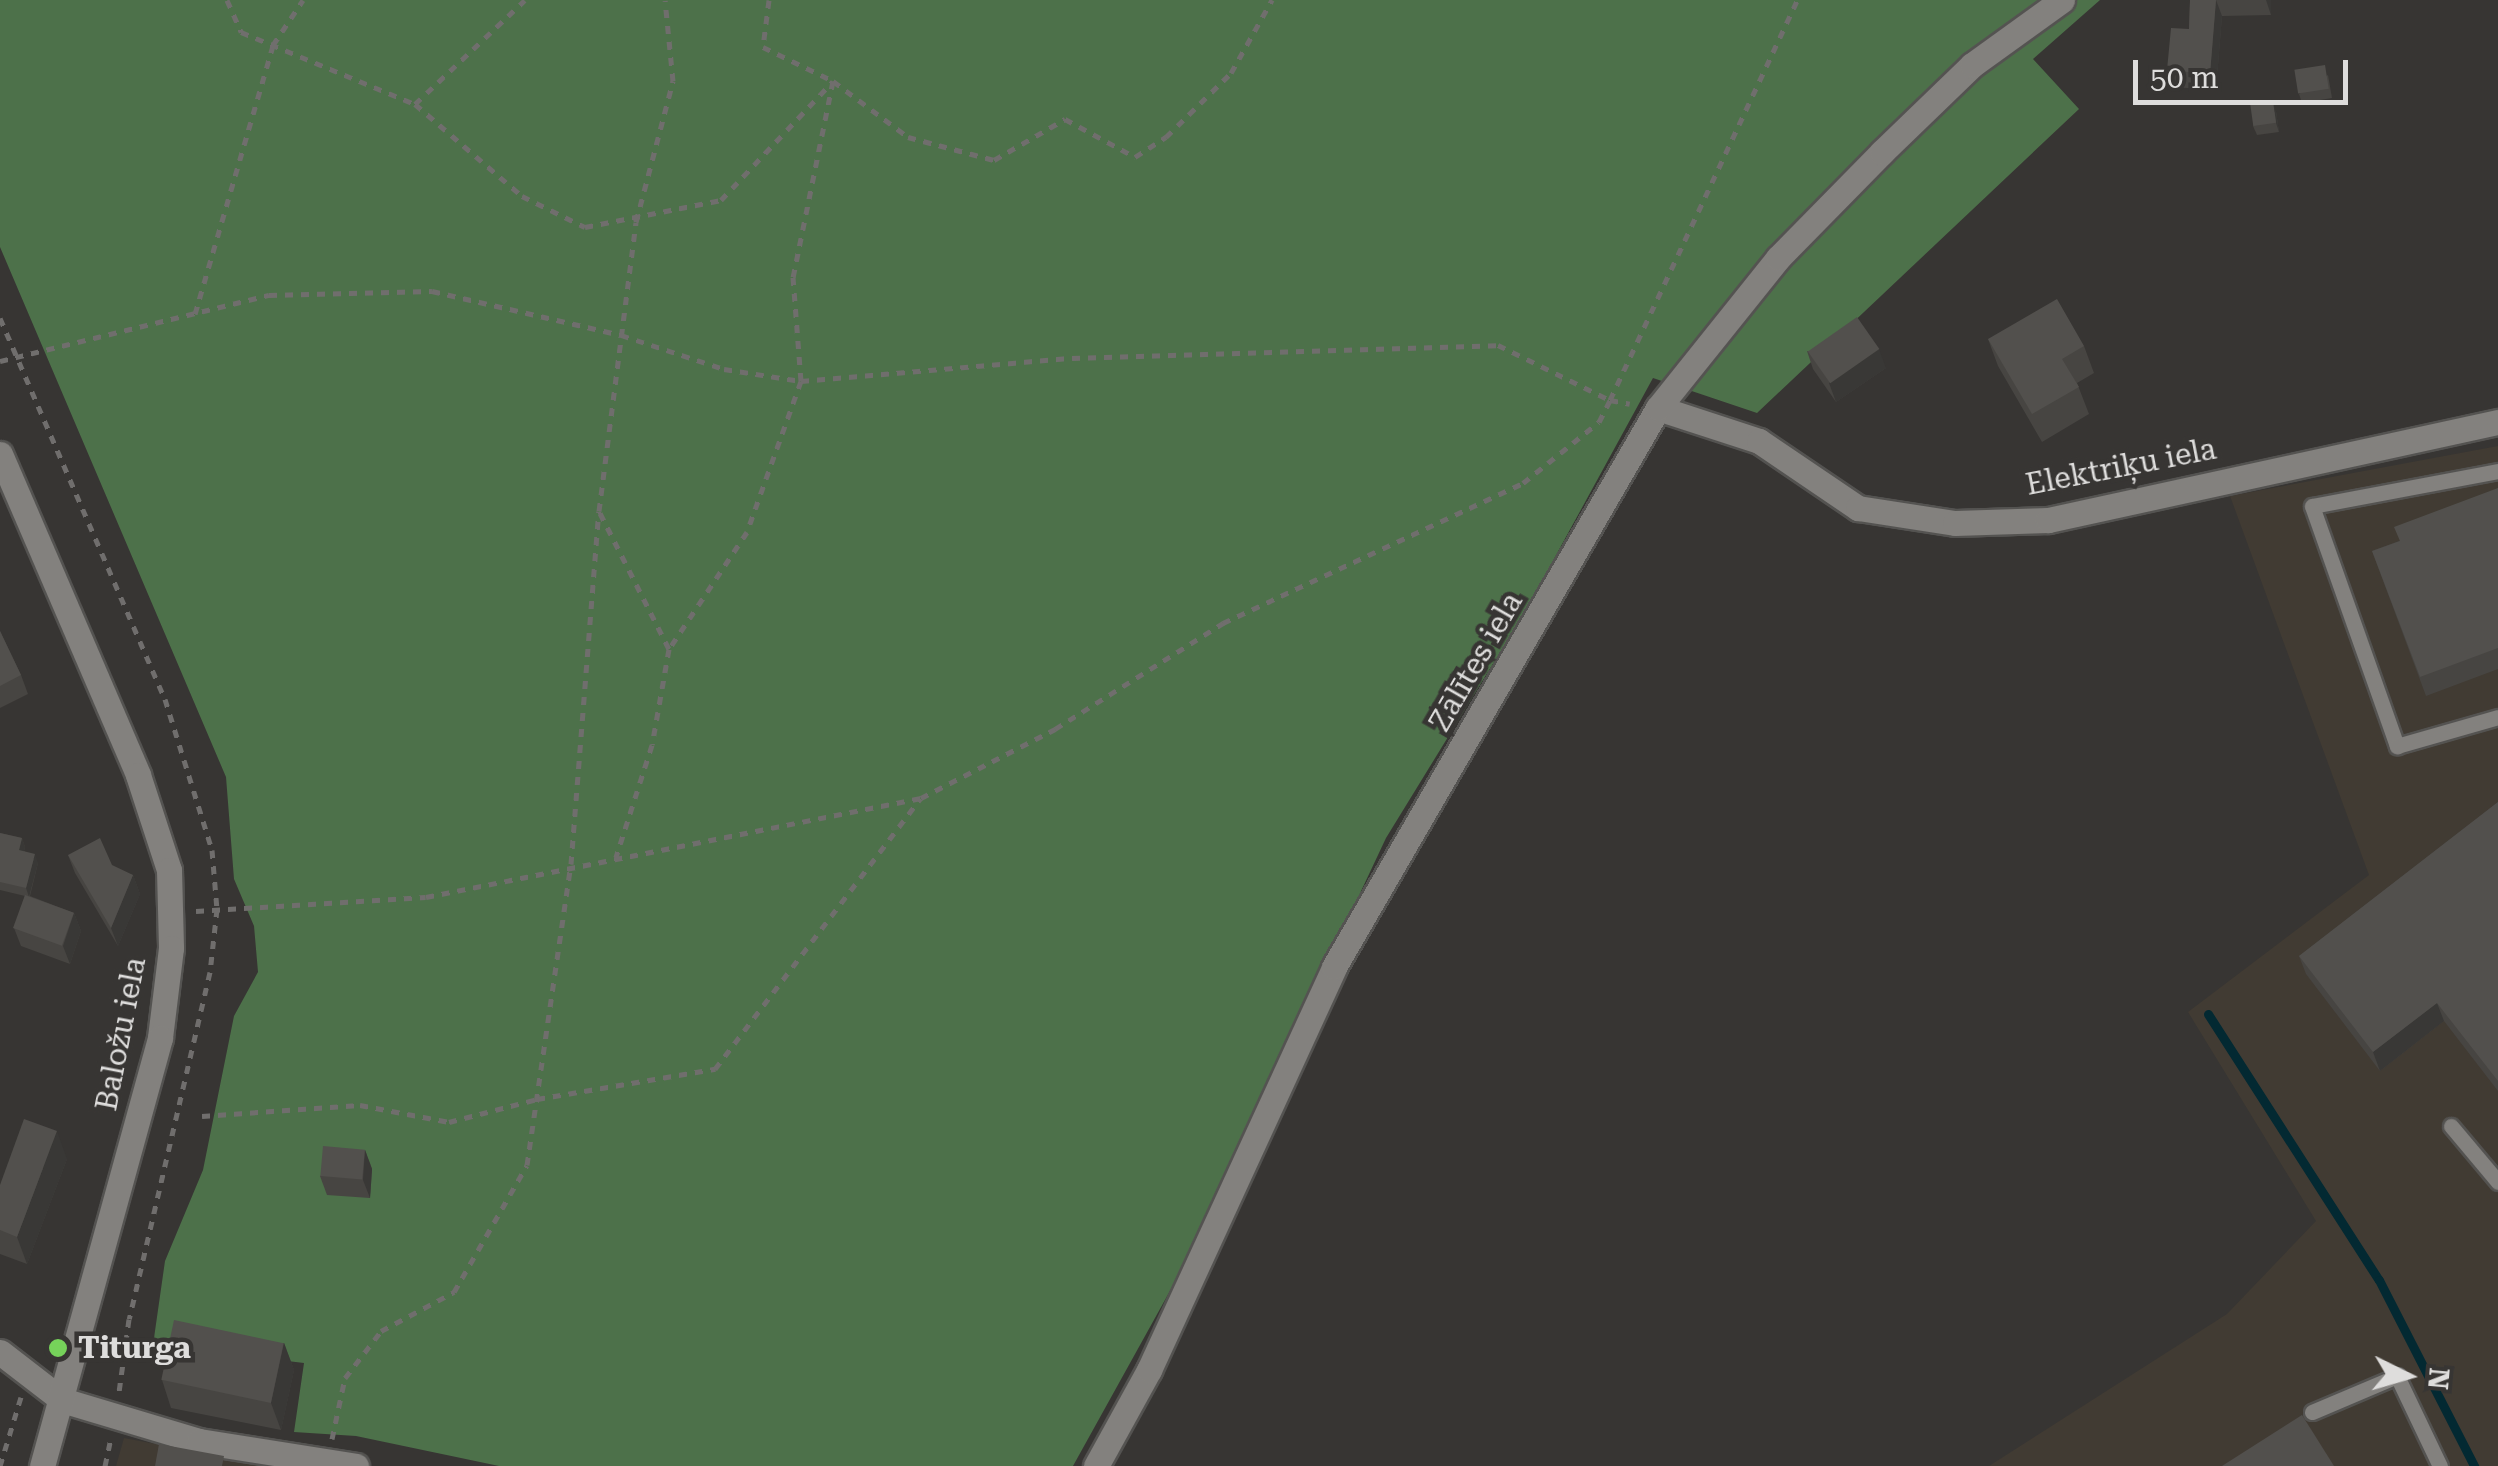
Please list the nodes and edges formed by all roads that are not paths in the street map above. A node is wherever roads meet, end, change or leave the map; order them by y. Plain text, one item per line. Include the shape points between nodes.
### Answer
1 (2062, 0) edge
2 (1658, 408) junction
3 (2498, 422) edge
4 (0, 454) edge
5 (2498, 471) edge
6 (2498, 717) edge
7 (2451, 1126) dead end
8 (2498, 1182) edge
9 (0, 1352) edge
10 (62, 1400) junction
11 (2312, 1412) dead end
12 (42, 1466) edge
13 (356, 1466) edge
14 (1096, 1466) edge
15 (2440, 1466) edge

1 - 2 street, Zālītes iela via 1972,65 1882,152 1778,258
2 - 3 street, Elektriķu iela via 1759,442 1858,508 1955,523 2048,520
2 - 14 street, Zālītes iela via 1334,967 1149,1370
4 - 10 street, Baložu iela via 138,775 169,870 160,1038
5 - 6 lane via 2312,506 2397,746
7 - 8 lane
9 - 10 street
10 - 12 street, Baložu iela
10 - 13 street via 199,1441
11 - 15 lane via 2396,1376

